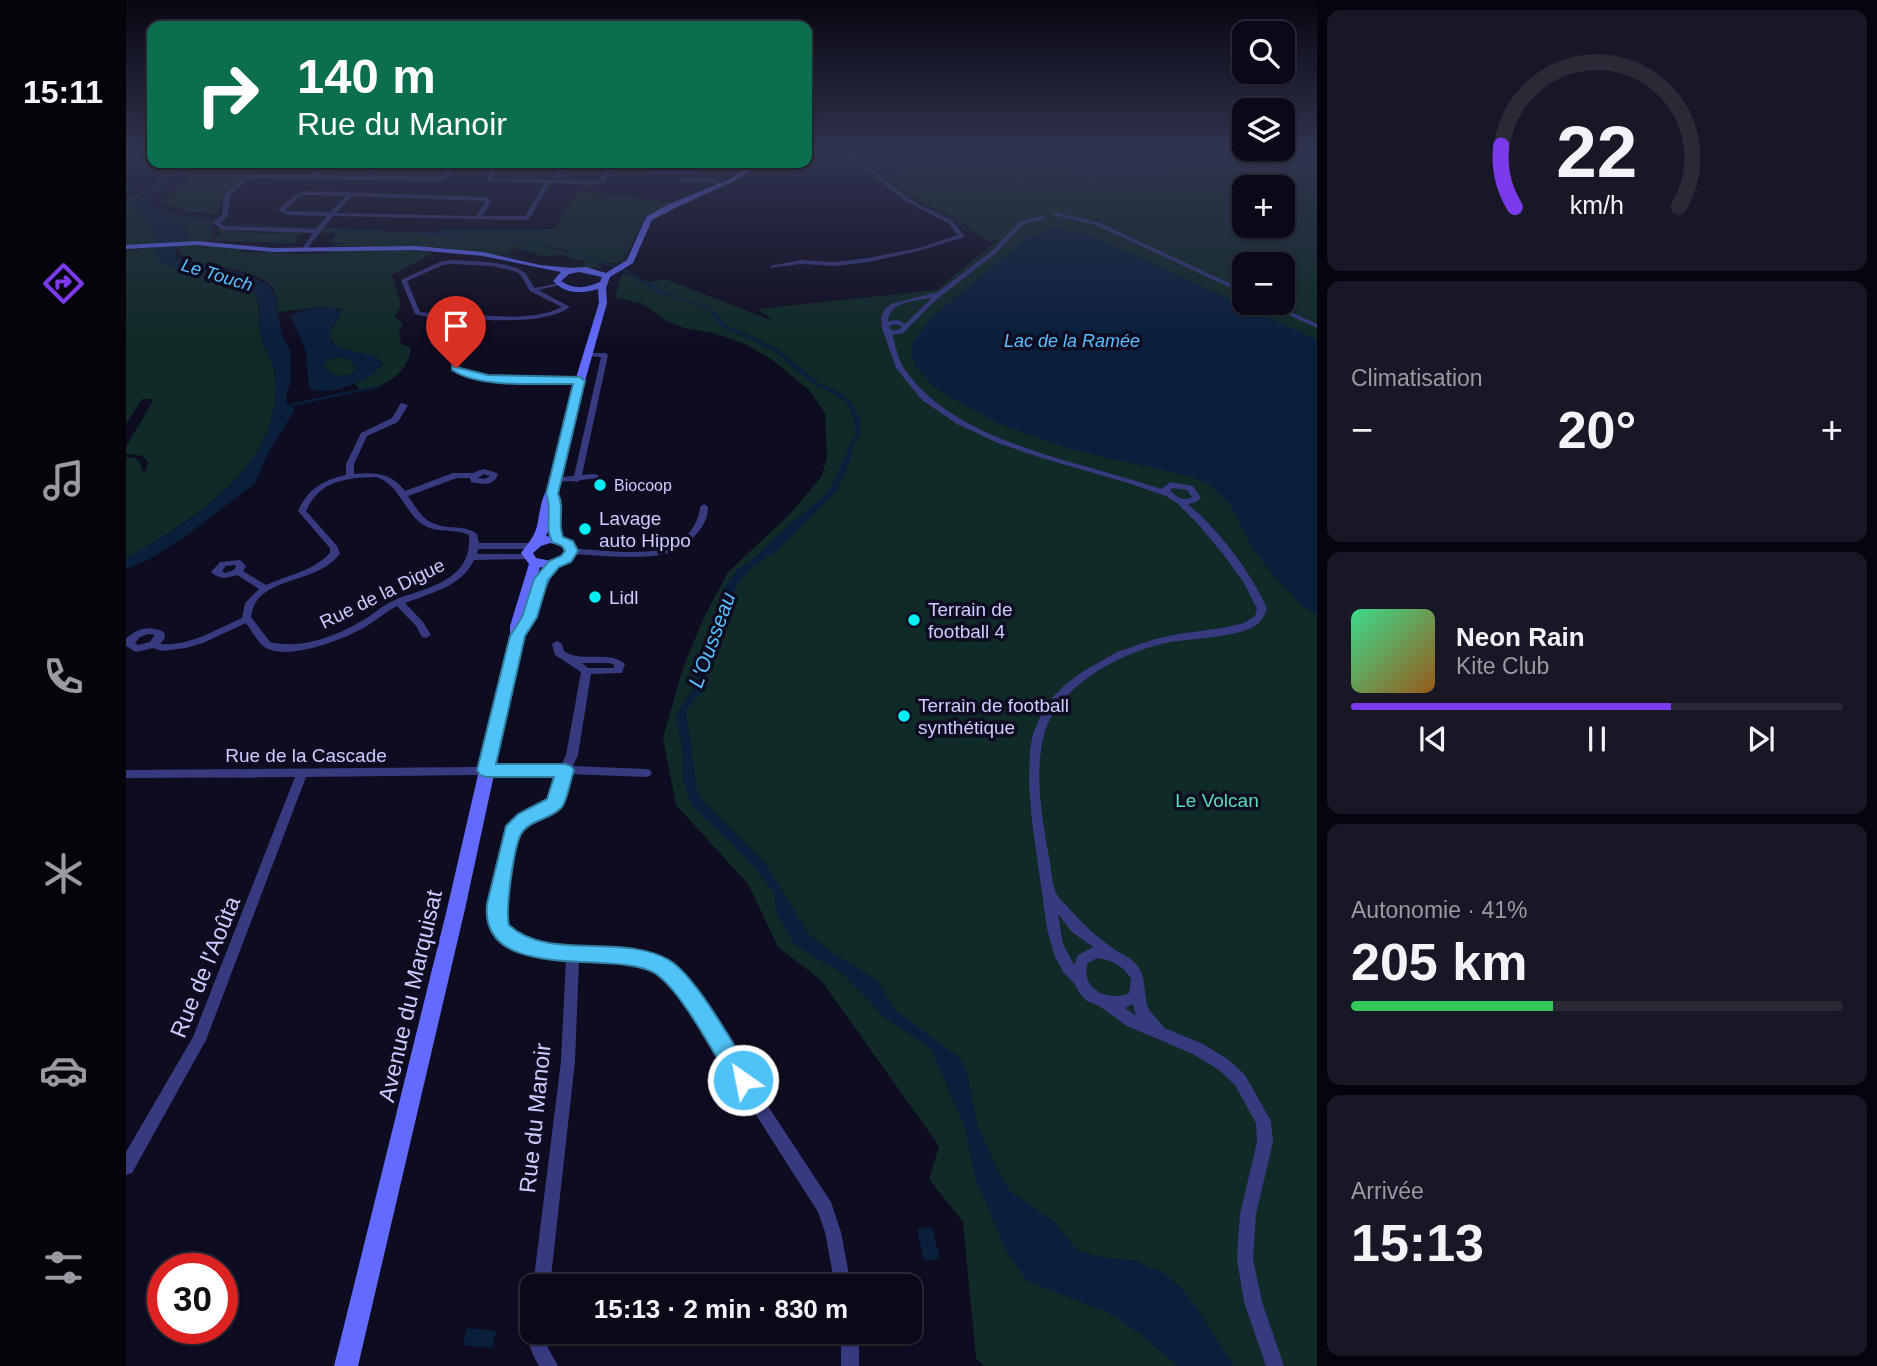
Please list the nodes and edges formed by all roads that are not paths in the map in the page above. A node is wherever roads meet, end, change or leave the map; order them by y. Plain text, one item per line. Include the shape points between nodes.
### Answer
1 (221, 217) edge
2 (329, 217) edge
3 (466, 217) edge
4 (478, 217) joint
5 (653, 217) edge
6 (940, 217) edge
7 (1043, 217) edge
8 (1062, 217) edge
9 (527, 218) joint
10 (540, 219) dead end
11 (319, 228) junction
12 (126, 247) edge
13 (305, 249) junction
14 (995, 250) junction
15 (541, 267) junction
16 (616, 267) junction
17 (772, 267) dead end
18 (590, 270) junction
19 (572, 271) junction
20 (604, 280) junction
21 (558, 281) junction
22 (1232, 286) edge
23 (532, 290) junction
24 (577, 290) junction
25 (600, 310) junction
26 (1293, 315) edge
27 (1317, 326) edge
28 (886, 328) junction
29 (903, 329) junction
30 (889, 341) junction
31 (586, 355) junction
32 (456, 368) dead end
33 (580, 381) junction
34 (404, 405) dead end
35 (474, 475) dead end
36 (350, 476) junction
37 (595, 476) dead end
38 (556, 480) junction
39 (577, 480) junction
40 (1169, 490) junction
41 (405, 494) junction
42 (552, 494) junction
43 (1196, 500) junction
44 (1180, 501) junction
45 (704, 507) dead end
46 (1196, 516) junction
47 (557, 540) junction
48 (474, 546) junction
49 (572, 551) junction
50 (533, 552) junction
51 (471, 557) junction
52 (554, 564) junction
53 (238, 572) dead end
54 (266, 589) junction
55 (398, 602) junction
56 (247, 619) junction
57 (426, 635) dead end
58 (517, 636) junction
59 (557, 644) dead end
60 (153, 645) dead end
61 (571, 660) junction
62 (586, 671) junction
63 (486, 770) junction
64 (565, 770) junction
65 (302, 773) junction
66 (646, 773) dead end
67 (126, 774) edge
68 (1051, 896) junction
69 (573, 954) junction
70 (1112, 954) junction
71 (1079, 979) junction
72 (1138, 992) junction
73 (1104, 1002) junction
74 (1161, 1033) junction
75 (126, 1167) edge
76 (542, 1274) edge
77 (841, 1274) edge
78 (539, 1344) edge
79 (850, 1344) edge
80 (346, 1366) edge
81 (549, 1366) edge
82 (850, 1366) edge
83 (1275, 1366) edge

1 - 11 street via 223,228
2 - 11 street
3 - 4 street
4 - 9 street
5 - 16 main road via 630,261
6 - 17 street via 962,236 869,260
7 - 14 street via 1021,223
8 - 22 street via 1098,224
9 - 10 street
11 - 13 street
12 - 13 main road via 178,244
13 - 15 main road via 432,249
14 - 28 street via 935,296 891,306 884,315
14 - 29 street
15 - 19 main road
15 - 21 main road
16 - 18 main road
16 - 20 main road
18 - 19 main road
18 - 20 main road
19 - 21 main road
20 - 24 main road
20 - 25 main road, Avenue du Marquisat
21 - 23 street
21 - 24 main road
23 - 23 street via 520,272 485,263 446,262 403,282 415,311 423,315 528,317 567,307
24 - 25 main road via 593,296
25 - 31 main road, Avenue du Marquisat
26 - 27 street
28 - 29 street via 893,322
28 - 30 street
29 - 30 street
30 - 40 street via 906,381 951,418 1004,442
31 - 33 main road, Avenue du Marquisat
31 - 39 street via 606,355
32 - 33 street via 488,378
33 - 38 main road, Avenue du Marquisat
34 - 36 street via 395,420 364,435 350,464
35 - 41 street via 456,475
36 - 41 street, Rue de la Digue via 383,476
36 - 54 street, Rue de la Digue via 317,489 302,510 334,548 332,558
37 - 39 street
38 - 39 street
38 - 42 main road, Avenue du Marquisat
40 - 43 street via 1189,488
40 - 44 street
41 - 48 street, Rue de la Digue via 411,509 426,523 468,531 474,536
42 - 47 main road, Avenue du Marquisat
42 - 50 main road, Avenue du Marquisat
43 - 44 street
43 - 46 street
44 - 46 street
45 - 49 street via 698,528 669,551
46 - 68 street via 1254,591 1261,616 1241,627 1156,642 1123,654 1091,672 1052,706 1040,731 1035,759
47 - 49 main road
47 - 50 main road
48 - 50 street
48 - 51 street, Rue de la Digue
49 - 52 main road
50 - 51 street, Rue de la Digue
50 - 52 main road
50 - 58 main road, Avenue du Marquisat
51 - 55 street, Rue de la Digue via 456,577
52 - 58 main road, Avenue du Marquisat via 541,579 530,617
53 - 54 street
54 - 56 street via 252,599
55 - 56 street, Rue de la Digue via 366,622 306,647 267,646
55 - 57 street
56 - 60 street via 178,648
58 - 63 main road, Avenue du Marquisat
59 - 61 street via 559,653
61 - 62 street
61 - 62 street via 620,664 618,671
62 - 64 street via 572,755
63 - 64 street
63 - 65 street, Rue de la Cascade
63 - 80 main road, Avenue du Marquisat
64 - 66 street
64 - 69 street via 555,803 524,819 512,831 496,914 500,929 513,941
65 - 67 street, Rue de la Cascade
65 - 75 street, Rue de l'Aoûta via 199,1040
68 - 70 street via 1077,928
68 - 71 street via 1064,964
69 - 76 street, Rue du Manoir via 568,1060
69 - 77 street via 640,958 677,979 825,1208
70 - 71 street via 1088,955 1079,965
70 - 72 street via 1133,970
71 - 73 street via 1088,993
72 - 73 street via 1129,1002
72 - 74 street via 1142,1013
73 - 74 street
74 - 83 street via 1198,1049 1240,1080 1263,1121 1265,1142 1248,1214 1245,1259 1253,1303
78 - 81 street
79 - 82 street

